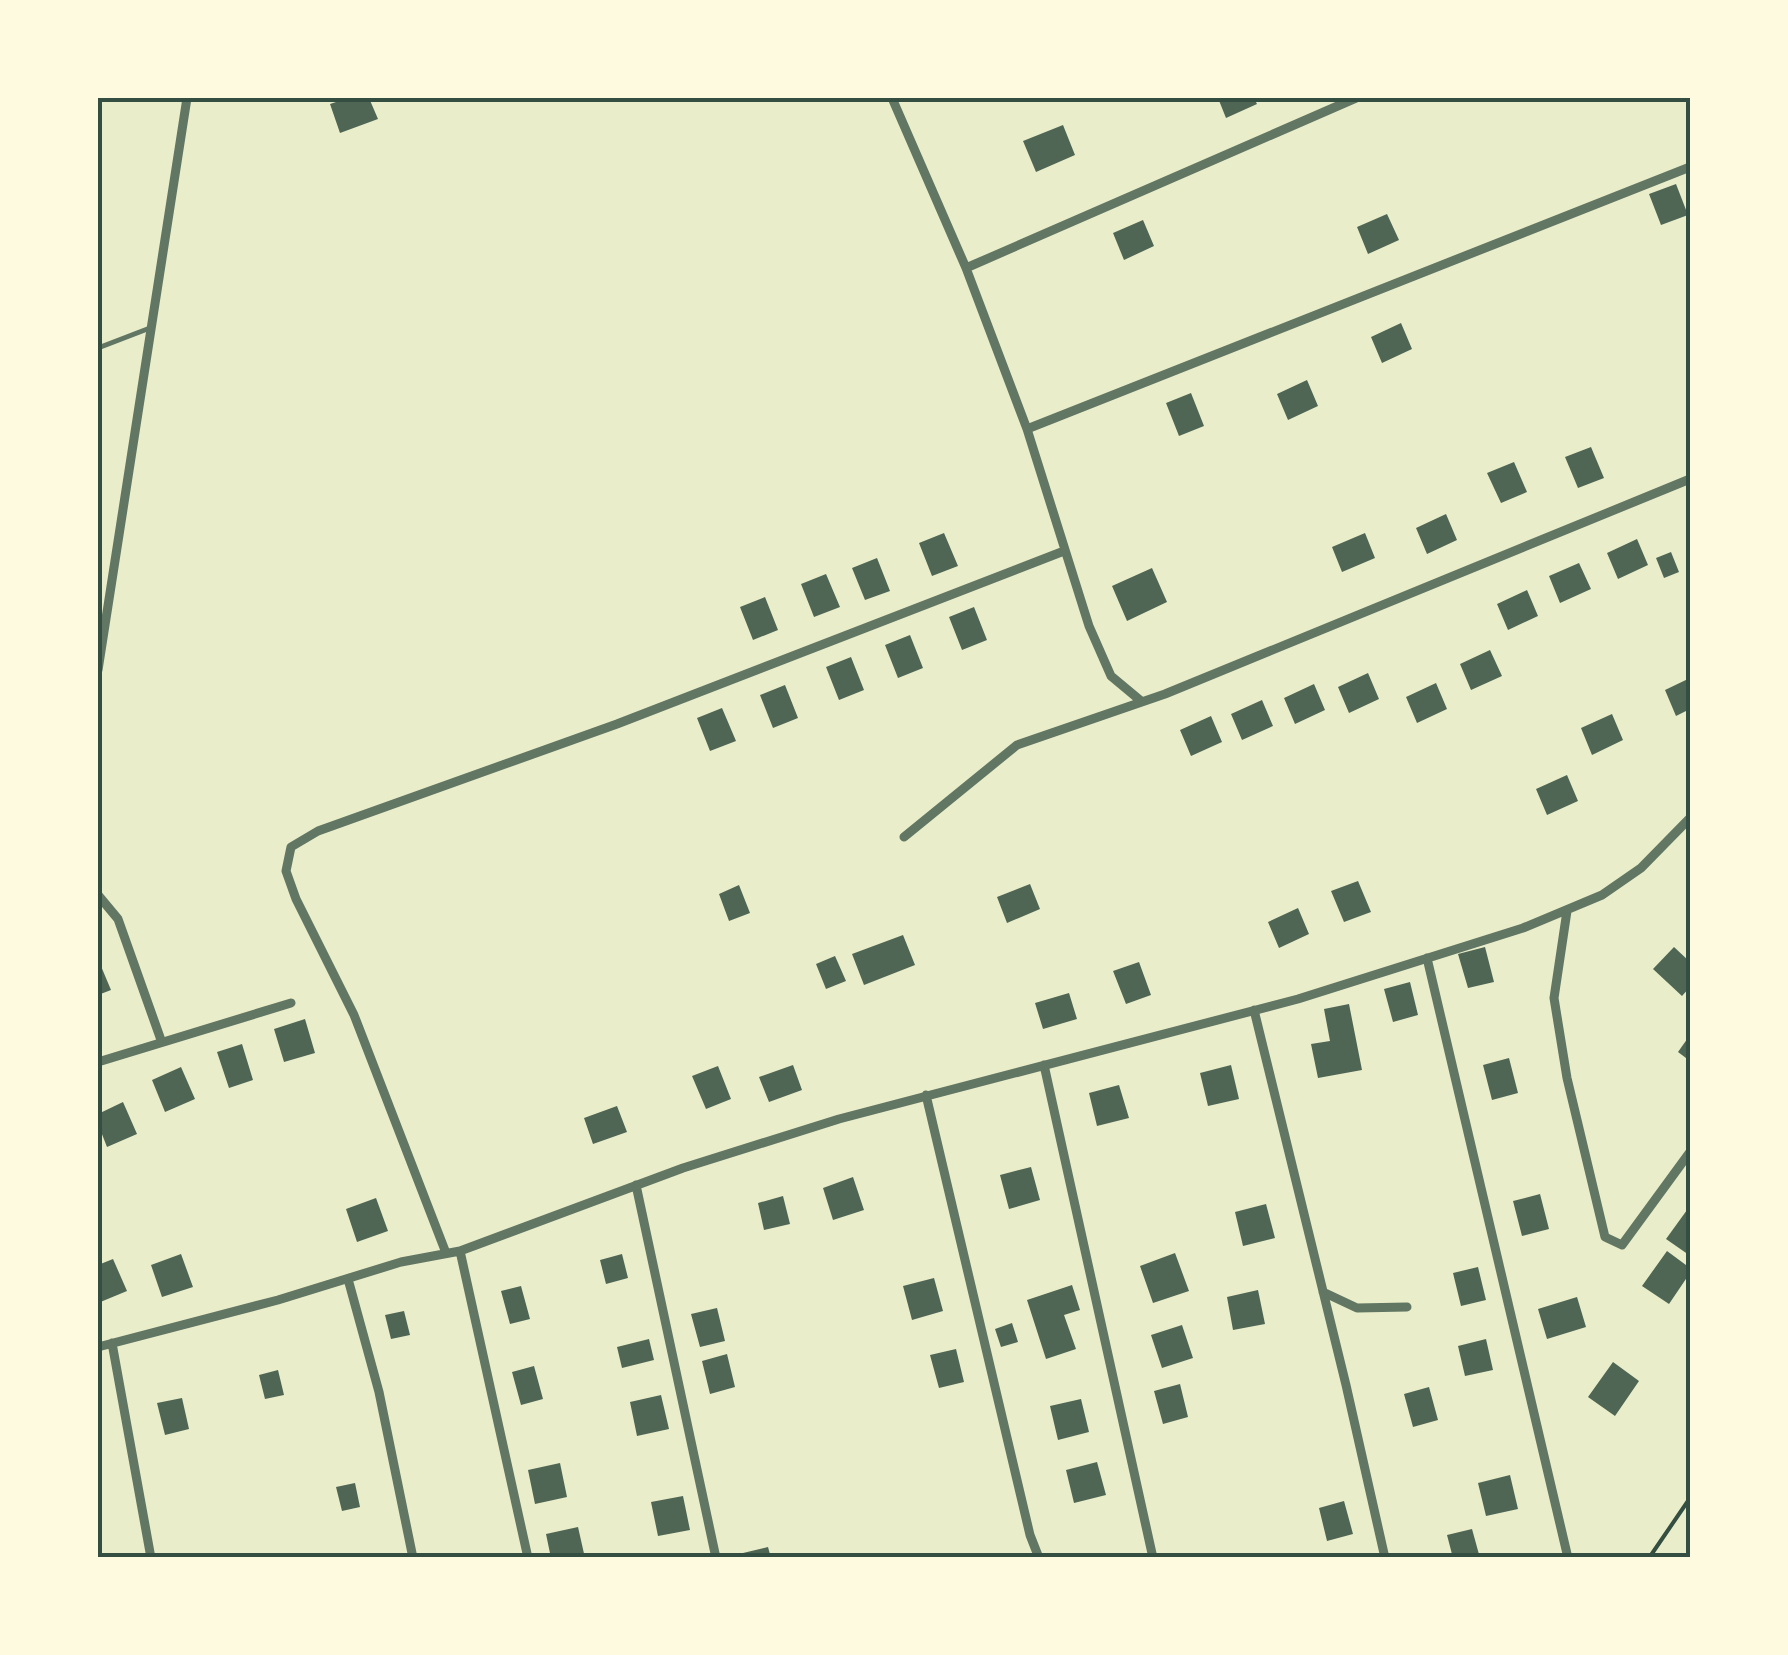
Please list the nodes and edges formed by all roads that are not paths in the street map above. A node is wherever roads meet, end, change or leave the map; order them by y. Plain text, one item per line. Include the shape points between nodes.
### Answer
1 (187, 98) edge
2 (892, 98) edge
3 (1356, 98) edge
4 (1690, 167) edge
5 (966, 268) junction
6 (150, 328) junction
7 (98, 348) edge
8 (1028, 429) junction
9 (1690, 479) edge
10 (1064, 551) junction
11 (98, 670) edge
12 (1141, 701) junction
13 (1689, 820) edge
14 (904, 837) dead end
15 (98, 895) edge
16 (1567, 910) junction
17 (1427, 958) junction
18 (291, 1003) dead end
19 (1254, 1010) junction
20 (161, 1040) junction
21 (98, 1062) edge
22 (1044, 1065) junction
23 (926, 1095) junction
24 (1690, 1152) edge
25 (636, 1185) junction
26 (460, 1252) junction
27 (446, 1253) junction
28 (348, 1279) junction
29 (1323, 1292) junction
30 (1407, 1307) dead end
31 (112, 1343) junction
32 (98, 1348) edge
33 (151, 1558) edge
34 (413, 1558) edge
35 (528, 1558) edge
36 (716, 1558) edge
37 (1039, 1558) edge
38 (1152, 1558) edge
39 (1385, 1558) edge
40 (1568, 1558) edge

1 - 6 street
2 - 5 street
3 - 5 street
4 - 8 street
5 - 8 street
6 - 7 lane
6 - 11 street
8 - 10 street
9 - 12 street
10 - 12 street via 1111,676
10 - 27 street via 617,724 318,830 291,848 286,871 296,899 354,1015
12 - 14 street via 1017,744
13 - 16 street via 1641,868
15 - 20 street via 118,919
16 - 17 street
16 - 24 street via 1554,998 1605,1237 1622,1244
17 - 19 street
17 - 40 street
18 - 20 street
19 - 22 street
19 - 29 street
20 - 21 street
22 - 23 street
22 - 38 street
23 - 25 street
23 - 37 street
25 - 26 street
25 - 36 street
26 - 27 street
26 - 35 street
27 - 28 street
28 - 31 street
28 - 34 street via 380,1392
29 - 30 street via 1358,1308
29 - 39 street
31 - 32 street
31 - 33 street

